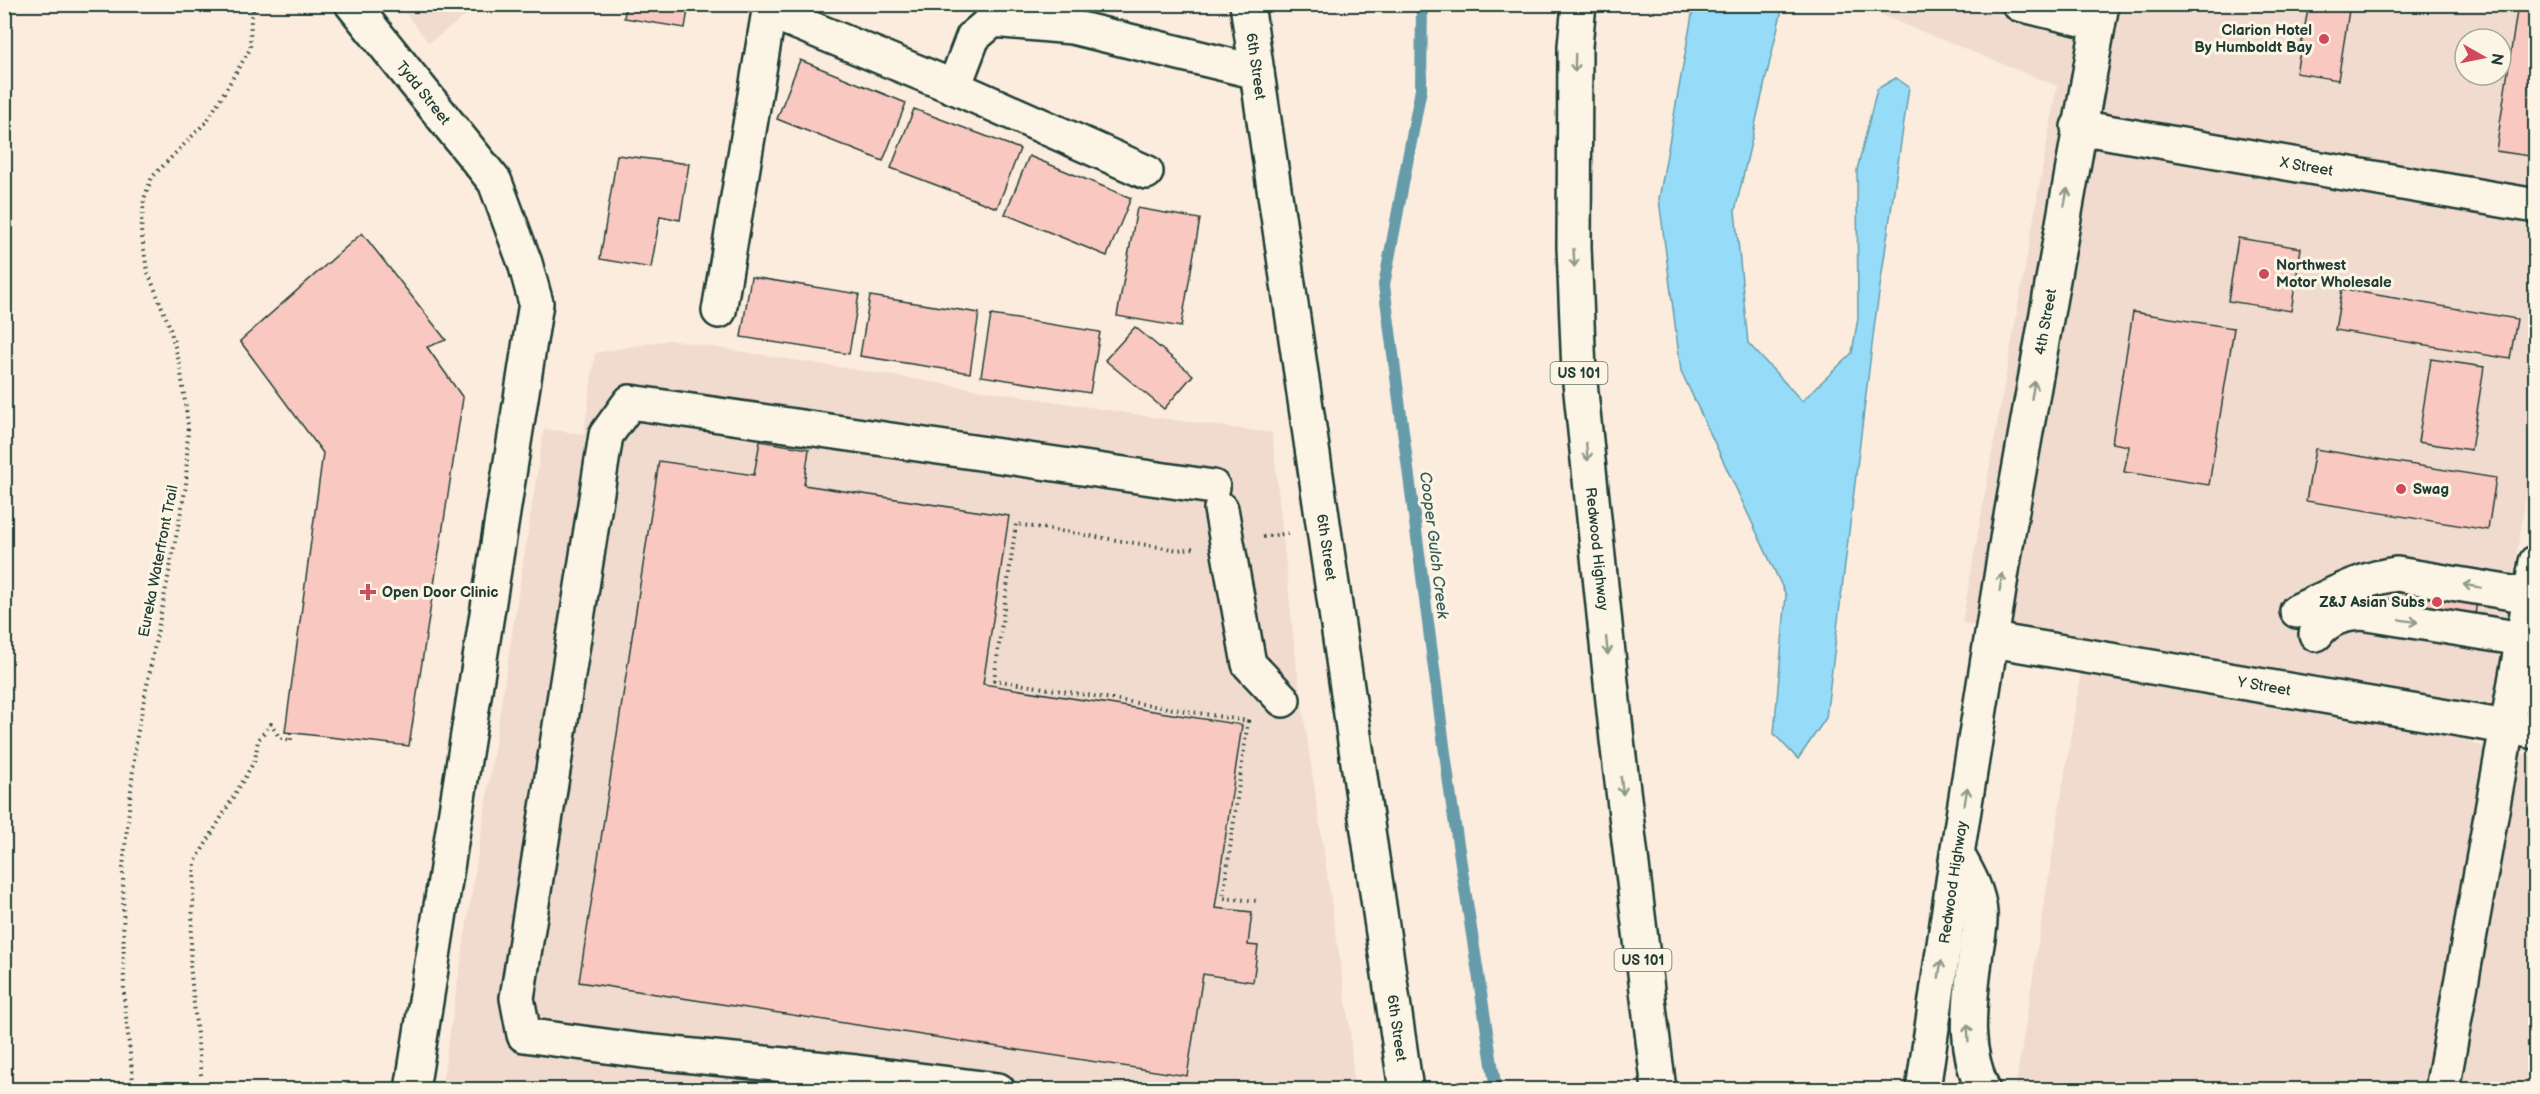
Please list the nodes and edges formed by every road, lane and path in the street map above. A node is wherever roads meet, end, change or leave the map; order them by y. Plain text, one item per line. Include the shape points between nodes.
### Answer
1 (255, 4) edge
2 (352, 4) edge
3 (1247, 4) edge
4 (1579, 4) edge
5 (2019, 4) edge
6 (2100, 14) edge
7 (1257, 72) junction
8 (954, 87) junction
9 (2078, 128) junction
10 (1146, 172) dead end
11 (2535, 206) edge
12 (719, 311) dead end
13 (1294, 532) dead end
14 (1228, 543) junction
15 (2535, 562) edge
16 (2530, 596) junction
17 (2522, 639) junction
18 (1992, 640) junction
19 (1256, 671) junction
20 (1283, 700) dead end
21 (1248, 722) junction
22 (2521, 729) edge
23 (291, 733) dead end
24 (1628, 831) junction
25 (1957, 854) junction
26 (1257, 901) dead end
27 (201, 1075) dead end
28 (134, 1089) edge
29 (412, 1089) edge
30 (998, 1089) edge
31 (1406, 1089) edge
32 (1642, 1089) edge
33 (1659, 1089) edge
34 (1923, 1089) edge
35 (1983, 1089) edge
36 (2442, 1089) edge

1 - 28 path, Eureka Waterfront Trail via 250,49 207,121 152,177 144,199 141,231 147,270 180,365 188,425 186,486 136,741 123,867 124,998
2 - 29 main road, Tydd Street via 495,182 536,303
3 - 7 main road, 6th Street
4 -> 24 main road, Redwood Highway / US 101 via 1575,46 1574,247 1579,373
5 - 6 main road
6 - 9 main road, 4th Street
7 - 8 main road via 1071,27 993,20 973,37
7 - 31 main road, 6th Street
8 - 10 main road
8 - 12 main road via 769,11
9 - 11 main road, X Street
18 -> 9 main road, 4th Street
13 - 14 path
14 - 19 main road via 1249,664
14 - 21 path via 1178,550 1016,524 994,680
14 - 30 main road via 1217,498 630,402 606,435 517,998 524,1035
15 - 16 main road
16 - 17 main road
16 -> 17 main road via 2397,574 2365,582 2306,622 2323,624 2347,614 2362,613
17 - 22 main road
18 - 22 main road, Y Street
25 -> 18 main road, Redwood Highway
19 - 20 main road
19 - 21 path
21 - 26 path via 1222,898
22 - 36 main road via 2480,866
23 - 27 path via 291,741 279,738 271,724 258,740 255,760 195,862 190,964
24 - 32 main road via 1646,1067
24 - 33 main road, Redwood Highway / US 101
34 -> 25 main road, Redwood Highway
35 -> 25 main road via 1969,1043 1968,1020 1980,913 1973,884

